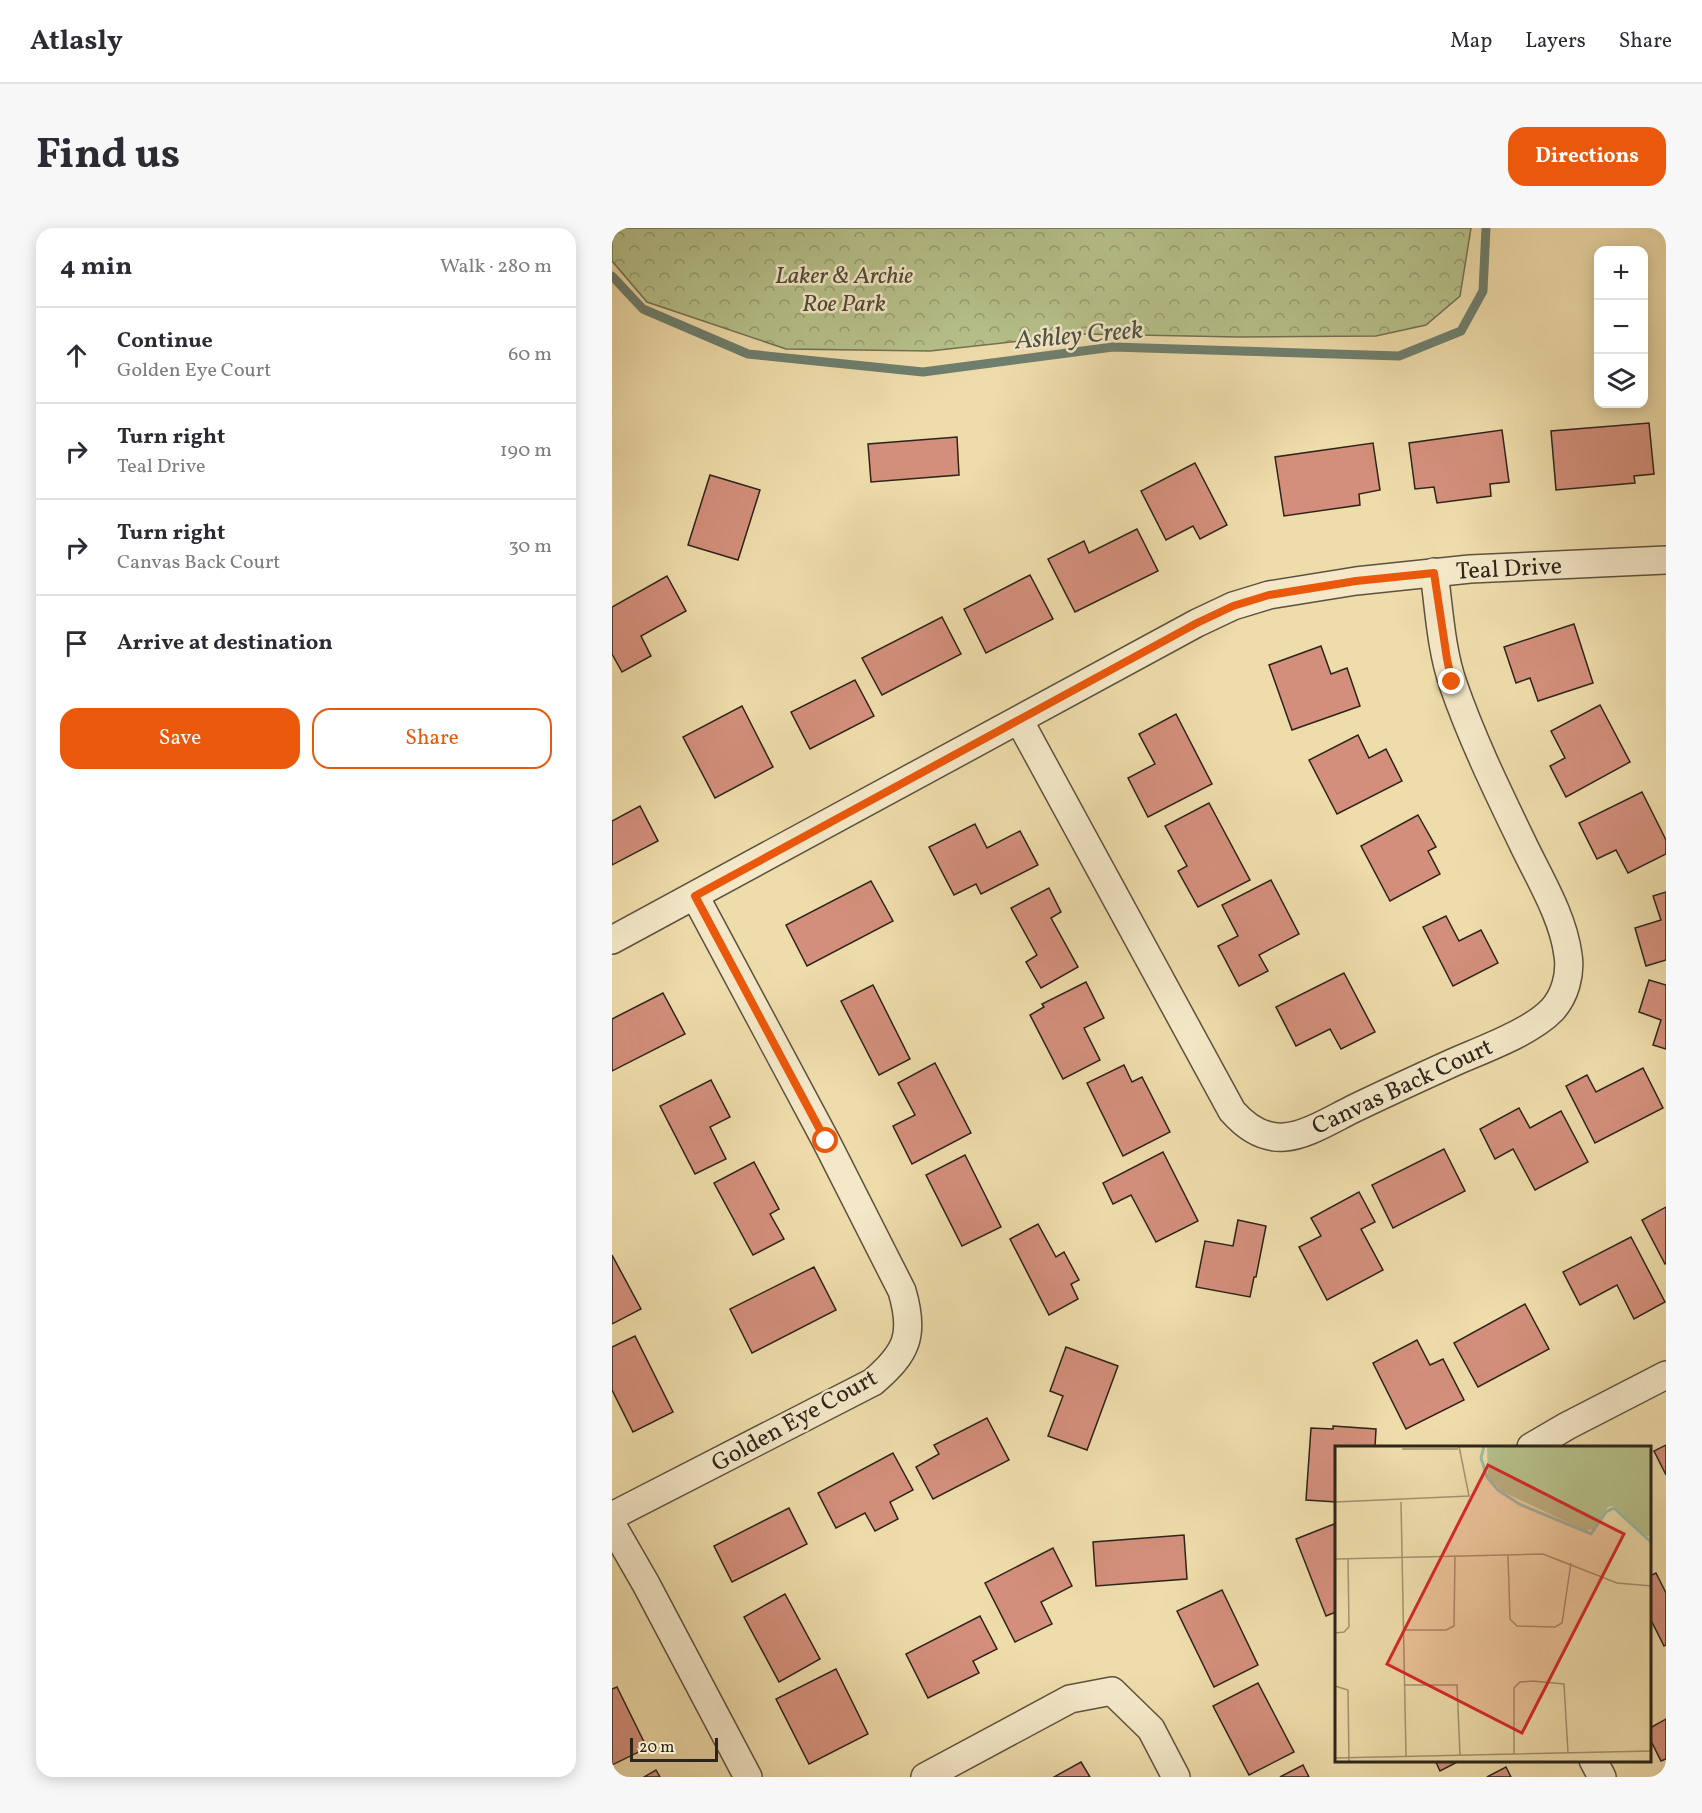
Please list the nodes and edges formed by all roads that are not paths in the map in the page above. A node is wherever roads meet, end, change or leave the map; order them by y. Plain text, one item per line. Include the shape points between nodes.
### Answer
1 (1666, 560) edge
2 (1434, 573) junction
3 (1019, 720) junction
4 (695, 896) junction
5 (612, 940) edge
6 (1666, 1375) edge
7 (1533, 1446) edge
8 (612, 1516) edge
9 (612, 1525) edge
10 (1594, 1762) edge
11 (748, 1777) edge
12 (925, 1777) edge
13 (1176, 1777) edge
14 (1602, 1777) edge

1 - 2 street, Teal Drive
2 - 3 street, Teal Drive via 1269,595 1233,606
2 - 3 street, Canvas Back Court via 1452,682 1481,758 1549,897 1564,937 1569,975 1552,1010 1536,1022 1296,1135 1260,1135 1232,1112
3 - 4 street, Teal Drive
4 - 5 street, Teal Drive
4 - 8 street, Golden Eye Court via 902,1291 908,1333 901,1352 873,1382
6 - 7 street
9 - 11 street
10 - 14 street
12 - 13 street via 1070,1699 1112,1691 1151,1730

